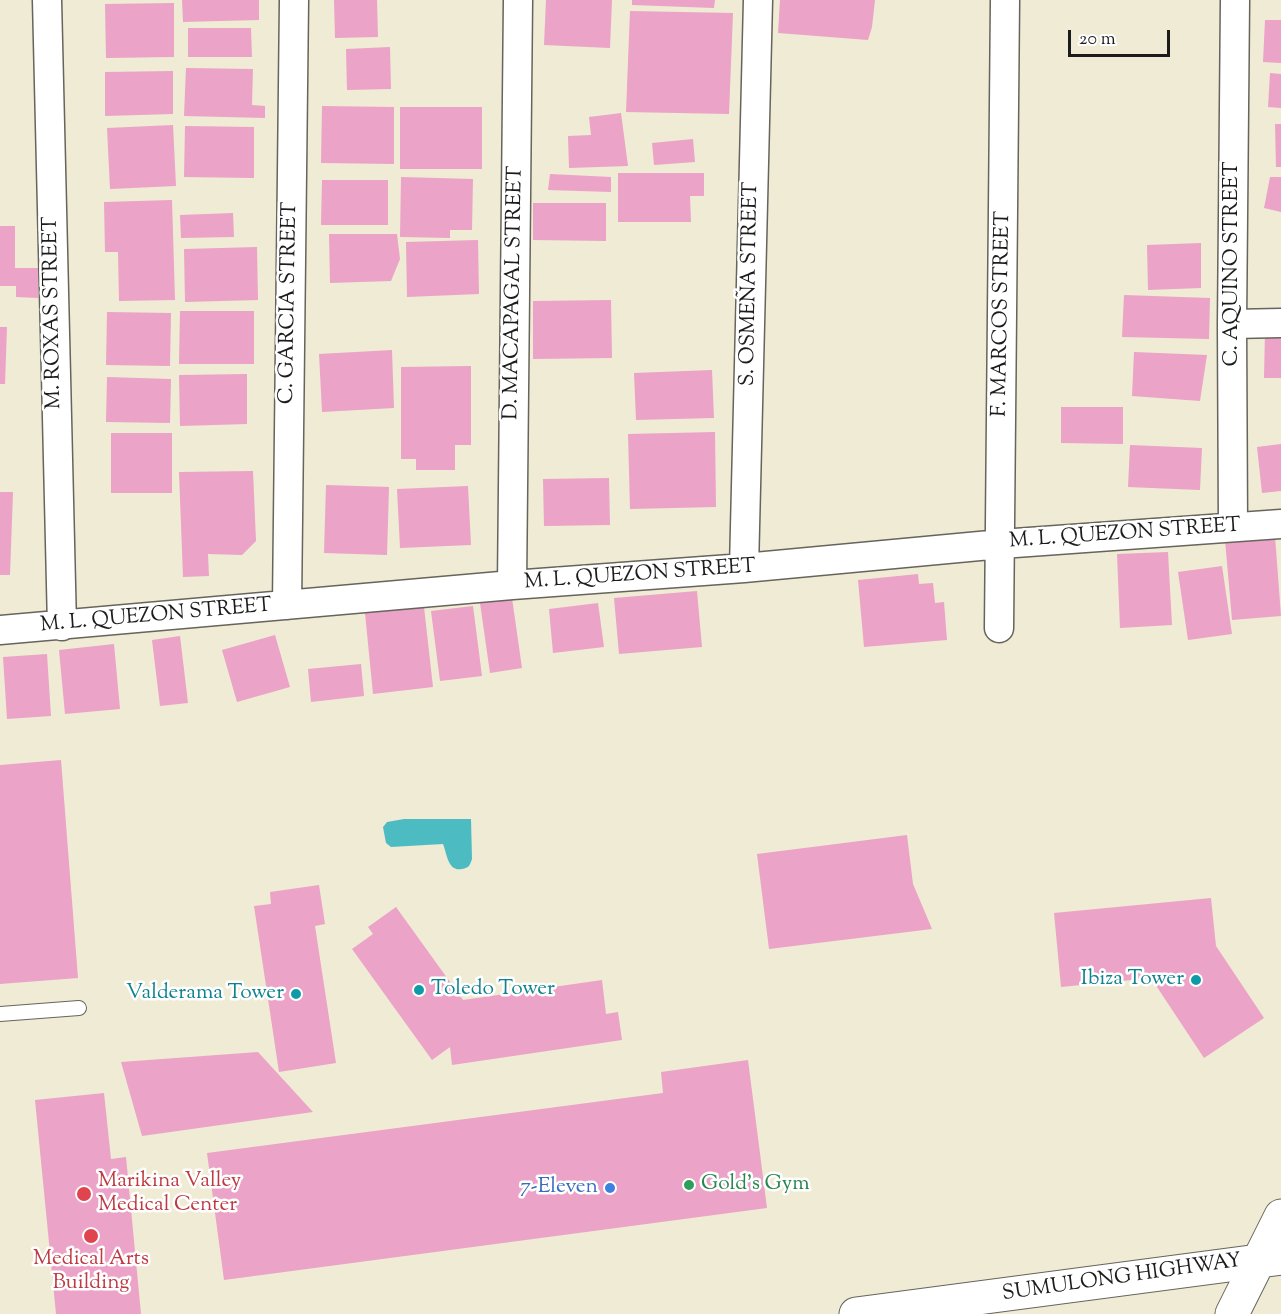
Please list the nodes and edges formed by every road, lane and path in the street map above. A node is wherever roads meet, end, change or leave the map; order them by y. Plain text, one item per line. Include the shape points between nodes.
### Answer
1 (47, 0) edge
2 (294, 0) edge
3 (518, 0) edge
4 (758, 0) edge
5 (1005, 0) edge
6 (1235, 0) edge
7 (1281, 323) edge
8 (1232, 324) junction
9 (1281, 524) edge
10 (1233, 527) junction
11 (1000, 544) junction
12 (744, 568) junction
13 (512, 585) junction
14 (287, 605) junction
15 (62, 626) junction
16 (999, 628) dead end
17 (0, 630) edge
18 (79, 1008) dead end
19 (0, 1014) edge
20 (1281, 1216) edge
21 (1270, 1259) edge
22 (856, 1314) edge
23 (1232, 1314) edge

1 - 15 street, M. ROXAS STREET
2 - 14 street, C. GARCIA STREET
3 - 13 street, D. MACAPAGAL STREET
4 - 12 street, S. OSMEÑA STREET
5 - 11 street, F. MARCOS STREET
6 - 8 street, C. AQUINO STREET
7 - 8 street
8 - 10 street, C. AQUINO STREET
9 - 10 street, M. L. QUEZON STREET
10 - 11 street, M. L. QUEZON STREET
11 - 12 street, M. L. QUEZON STREET
11 - 16 street, F. MARCOS STREET
12 - 13 street, M. L. QUEZON STREET
13 - 14 street, M. L. QUEZON STREET
14 - 15 street, M. L. QUEZON STREET
15 - 17 street, M. L. QUEZON STREET
18 - 19 lane
20 - 21 main road
21 - 22 main road, SUMULONG HIGHWAY
21 - 23 main road

